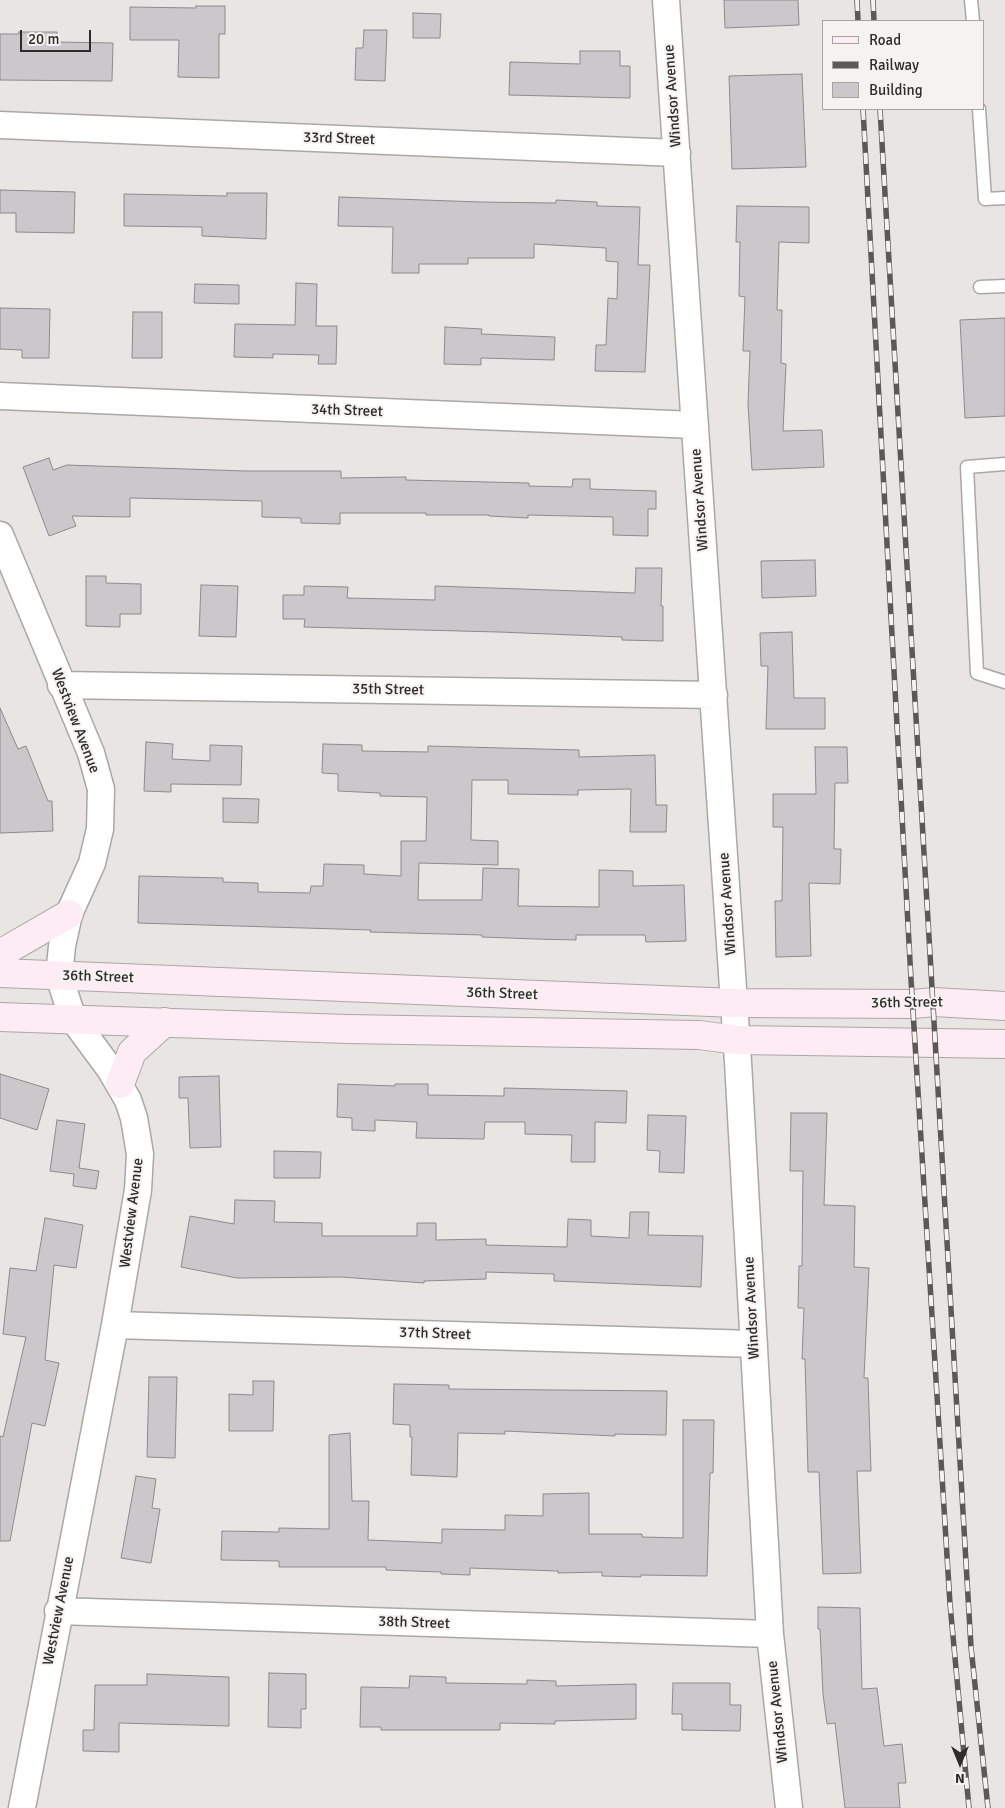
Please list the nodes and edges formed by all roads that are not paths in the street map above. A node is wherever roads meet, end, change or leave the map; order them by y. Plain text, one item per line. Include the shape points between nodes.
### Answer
1 (666, 0) edge
2 (971, 0) edge
3 (973, 20) edge
4 (979, 110) edge
5 (0, 125) edge
6 (677, 153) junction
7 (1005, 198) edge
8 (1005, 286) edge
9 (980, 288) dead end
10 (0, 396) edge
11 (695, 425) junction
12 (1005, 464) edge
13 (0, 535) edge
14 (1005, 682) edge
15 (61, 685) junction
16 (714, 695) junction
17 (69, 914) junction
18 (0, 954) edge
19 (0, 973) edge
20 (59, 976) junction
21 (734, 1003) junction
22 (1005, 1006) edge
23 (0, 1017) edge
24 (72, 1019) junction
25 (165, 1022) junction
26 (737, 1040) junction
27 (1005, 1044) edge
28 (120, 1084) junction
29 (116, 1324) junction
30 (754, 1344) junction
31 (58, 1611) junction
32 (770, 1634) junction
33 (22, 1808) edge
34 (789, 1808) edge

1 - 6 street, Windsor Avenue
2 - 3 lane
4 - 7 lane via 985,199
5 - 6 street, 33rd Street
6 - 11 street, Windsor Avenue
8 - 9 lane
10 - 11 street, 34th Street
11 - 16 street, Windsor Avenue
12 - 14 lane via 967,467 977,673
13 - 15 street, Westview Avenue
15 - 16 street, 35th Street
15 - 17 street, Westview Avenue via 91,753 101,789 100,829 89,870
16 - 21 street, Windsor Avenue
17 - 18 street
17 - 20 street, Westview Avenue
19 - 20 street, 36th Street
20 - 21 street, 36th Street
20 - 24 street, Westview Avenue
21 - 22 street, 36th Street via 934,1002
21 - 26 street, Windsor Avenue
23 - 24 street
24 - 25 street
24 - 28 street, Westview Avenue
25 - 26 street via 347,1029 699,1035
25 - 28 street via 132,1052
26 - 27 street
26 - 30 street, Windsor Avenue
28 - 29 street, Westview Avenue via 134,1118 140,1172
29 - 30 street, 37th Street
29 - 31 street, Westview Avenue
30 - 32 street, Windsor Avenue
31 - 32 street, 38th Street
31 - 33 street, Westview Avenue
32 - 34 street, Windsor Avenue

